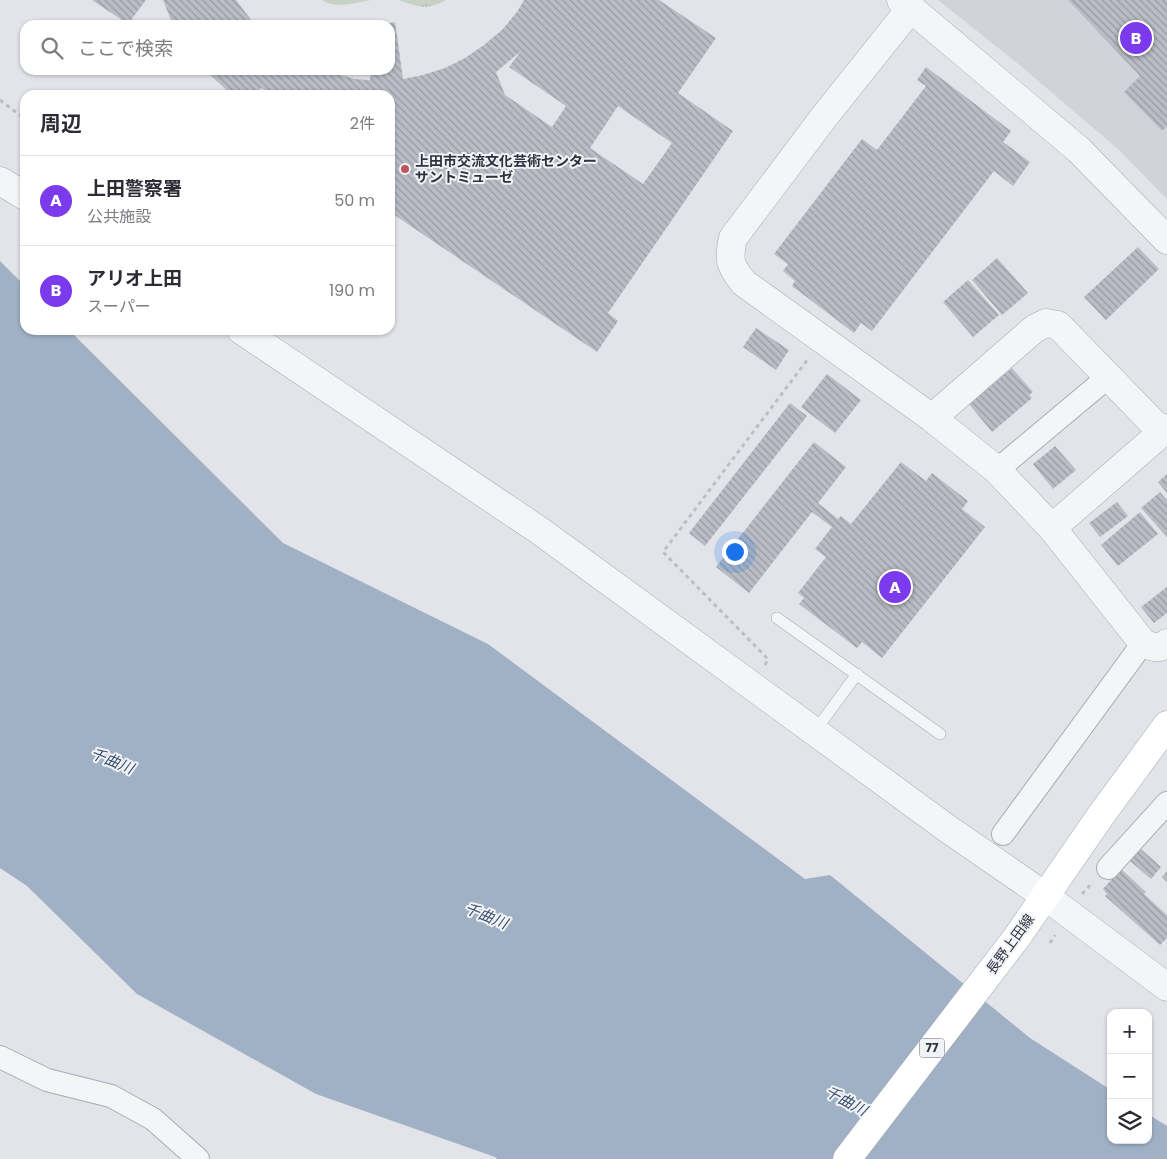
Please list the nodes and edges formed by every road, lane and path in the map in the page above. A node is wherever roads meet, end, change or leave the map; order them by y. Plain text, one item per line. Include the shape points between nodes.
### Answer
1 (906, 4) edge
2 (0, 100) edge
3 (20, 115) edge
4 (0, 181) edge
5 (20, 193) edge
6 (1167, 240) edge
7 (248, 335) edge
8 (813, 352) dead end
9 (1108, 377) junction
10 (932, 418) junction
11 (1164, 430) edge
12 (997, 470) junction
13 (1052, 528) junction
14 (777, 618) dead end
15 (1155, 643) edge
16 (760, 672) dead end
17 (857, 674) junction
18 (1167, 725) edge
19 (815, 732) junction
20 (940, 734) dead end
21 (1167, 803) edge
22 (1003, 834) dead end
23 (1108, 868) dead end
24 (1045, 896) junction
25 (1167, 987) edge
26 (0, 1057) edge
27 (198, 1159) edge
28 (847, 1159) edge

1 - 6 street via 1079,150
1 - 10 street via 733,238 730,264 744,283
2 - 3 path
4 - 5 street
7 - 19 street via 540,531
8 - 16 path via 663,552 768,659
9 - 10 street via 1058,325 1046,323 1034,329
9 - 11 street
9 - 12 street
10 - 12 street
11 - 13 street
12 - 13 street
13 - 15 street
14 - 17 lane
15 - 22 street
17 - 19 lane
17 - 20 lane
18 - 24 main road, 長野上田線 / 77
19 - 24 street via 948,830
21 - 23 street
24 - 25 street
24 - 28 main road, 長野上田線 / 77
26 - 27 street via 47,1080 111,1096 153,1119

